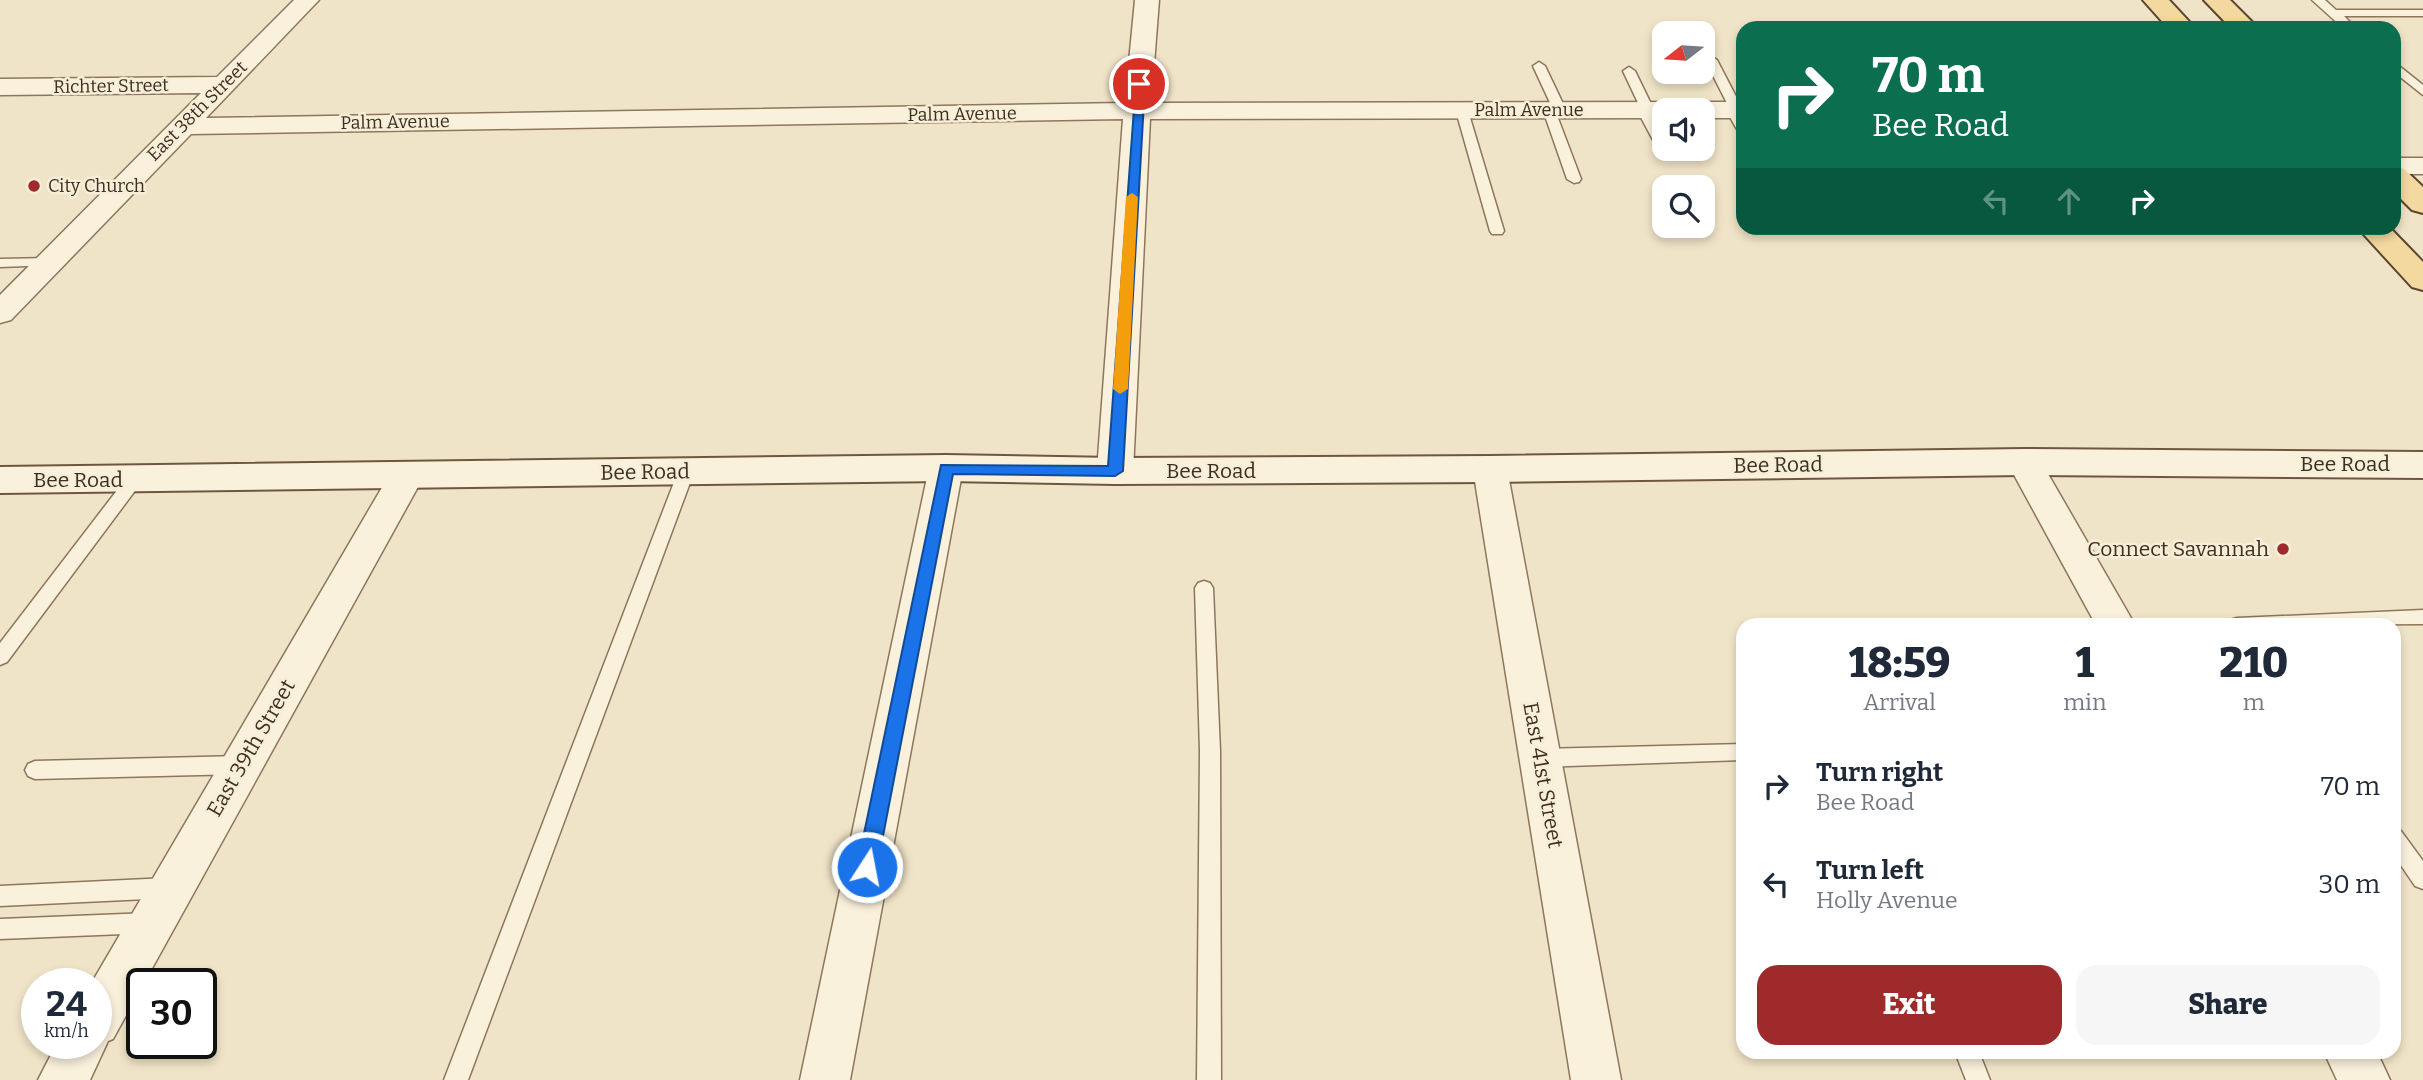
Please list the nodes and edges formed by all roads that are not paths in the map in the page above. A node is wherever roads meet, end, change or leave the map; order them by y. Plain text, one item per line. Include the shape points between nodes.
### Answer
1 (307, 0) edge
2 (1147, 0) edge
3 (2155, 0) edge
4 (2216, 0) edge
5 (2318, 0) edge
6 (2333, 13) junction
7 (2423, 13) edge
8 (2175, 21) edge
9 (2238, 21) edge
10 (2342, 21) edge
11 (1539, 66) dead end
12 (1715, 68) edge
13 (1629, 71) dead end
14 (2401, 72) edge
15 (222, 85) junction
16 (0, 87) edge
17 (2423, 91) edge
18 (1736, 109) edge
19 (1554, 110) junction
20 (1646, 110) junction
21 (1137, 111) junction
22 (1462, 111) junction
23 (1736, 115) edge
24 (1652, 123) edge
25 (181, 126) junction
26 (2401, 166) edge
27 (2423, 166) edge
28 (1574, 179) dead end
29 (2401, 182) edge
30 (2423, 204) edge
31 (1497, 230) dead end
32 (2380, 235) edge
33 (0, 262) edge
34 (49, 262) junction
35 (2423, 280) edge
36 (0, 313) edge
37 (2024, 462) junction
38 (2423, 465) edge
39 (946, 468) junction
40 (1490, 469) junction
41 (1115, 471) junction
42 (686, 472) junction
43 (406, 475) junction
44 (0, 480) edge
45 (134, 480) junction
46 (1204, 588) dead end
47 (2423, 617) edge
48 (2112, 618) edge
49 (2400, 618) edge
50 (0, 657) edge
51 (1736, 752) edge
52 (1540, 758) junction
53 (241, 765) junction
54 (35, 770) dead end
55 (2401, 848) edge
56 (2423, 879) edge
57 (0, 896) edge
58 (162, 905) junction
59 (0, 929) edge
60 (112, 994) edge
61 (75, 1059) edge
62 (1970, 1059) edge
63 (2353, 1059) edge
64 (63, 1080) edge
65 (456, 1080) edge
66 (825, 1080) edge
67 (1209, 1080) edge
68 (1596, 1080) edge
69 (1978, 1080) edge
70 (2365, 1080) edge

1 - 15 street, East 38th Street
2 - 21 street
3 - 8 main road
4 - 9 main road
5 - 6 lane
6 - 7 lane
6 - 10 lane
11 - 19 lane
12 - 18 lane
13 - 20 lane
14 - 17 lane
15 - 16 street, Richter Street
15 - 25 street, East 38th Street
19 - 20 street, Palm Avenue
19 - 22 street, Palm Avenue
19 - 28 lane
20 - 23 street, Palm Avenue
20 - 24 lane
21 - 22 street, Palm Avenue
21 - 25 street, Palm Avenue
21 - 41 street
22 - 31 lane
25 - 34 street, East 38th Street
26 - 27 street
29 - 30 main road
32 - 35 main road
33 - 34 lane
34 - 36 street, East 38th Street
37 - 38 main road, Bee Road
37 - 40 main road, Bee Road
37 - 48 street
39 - 41 main road, Bee Road
39 - 42 main road, Bee Road
39 - 66 street
40 - 41 main road, Bee Road
40 - 52 street, East 41st Street
42 - 43 main road, Bee Road
42 - 65 lane
43 - 45 main road, Bee Road
43 - 53 street, East 39th Street
44 - 45 main road, Bee Road
45 - 50 lane
46 - 67 lane via 1210,751
47 - 49 lane
51 - 52 lane
52 - 68 street, East 41st Street
53 - 54 lane
53 - 58 street, East 39th Street
55 - 56 lane
57 - 58 lane
58 - 59 lane
58 - 60 street, East 39th Street
61 - 64 street
62 - 69 lane
63 - 70 street

